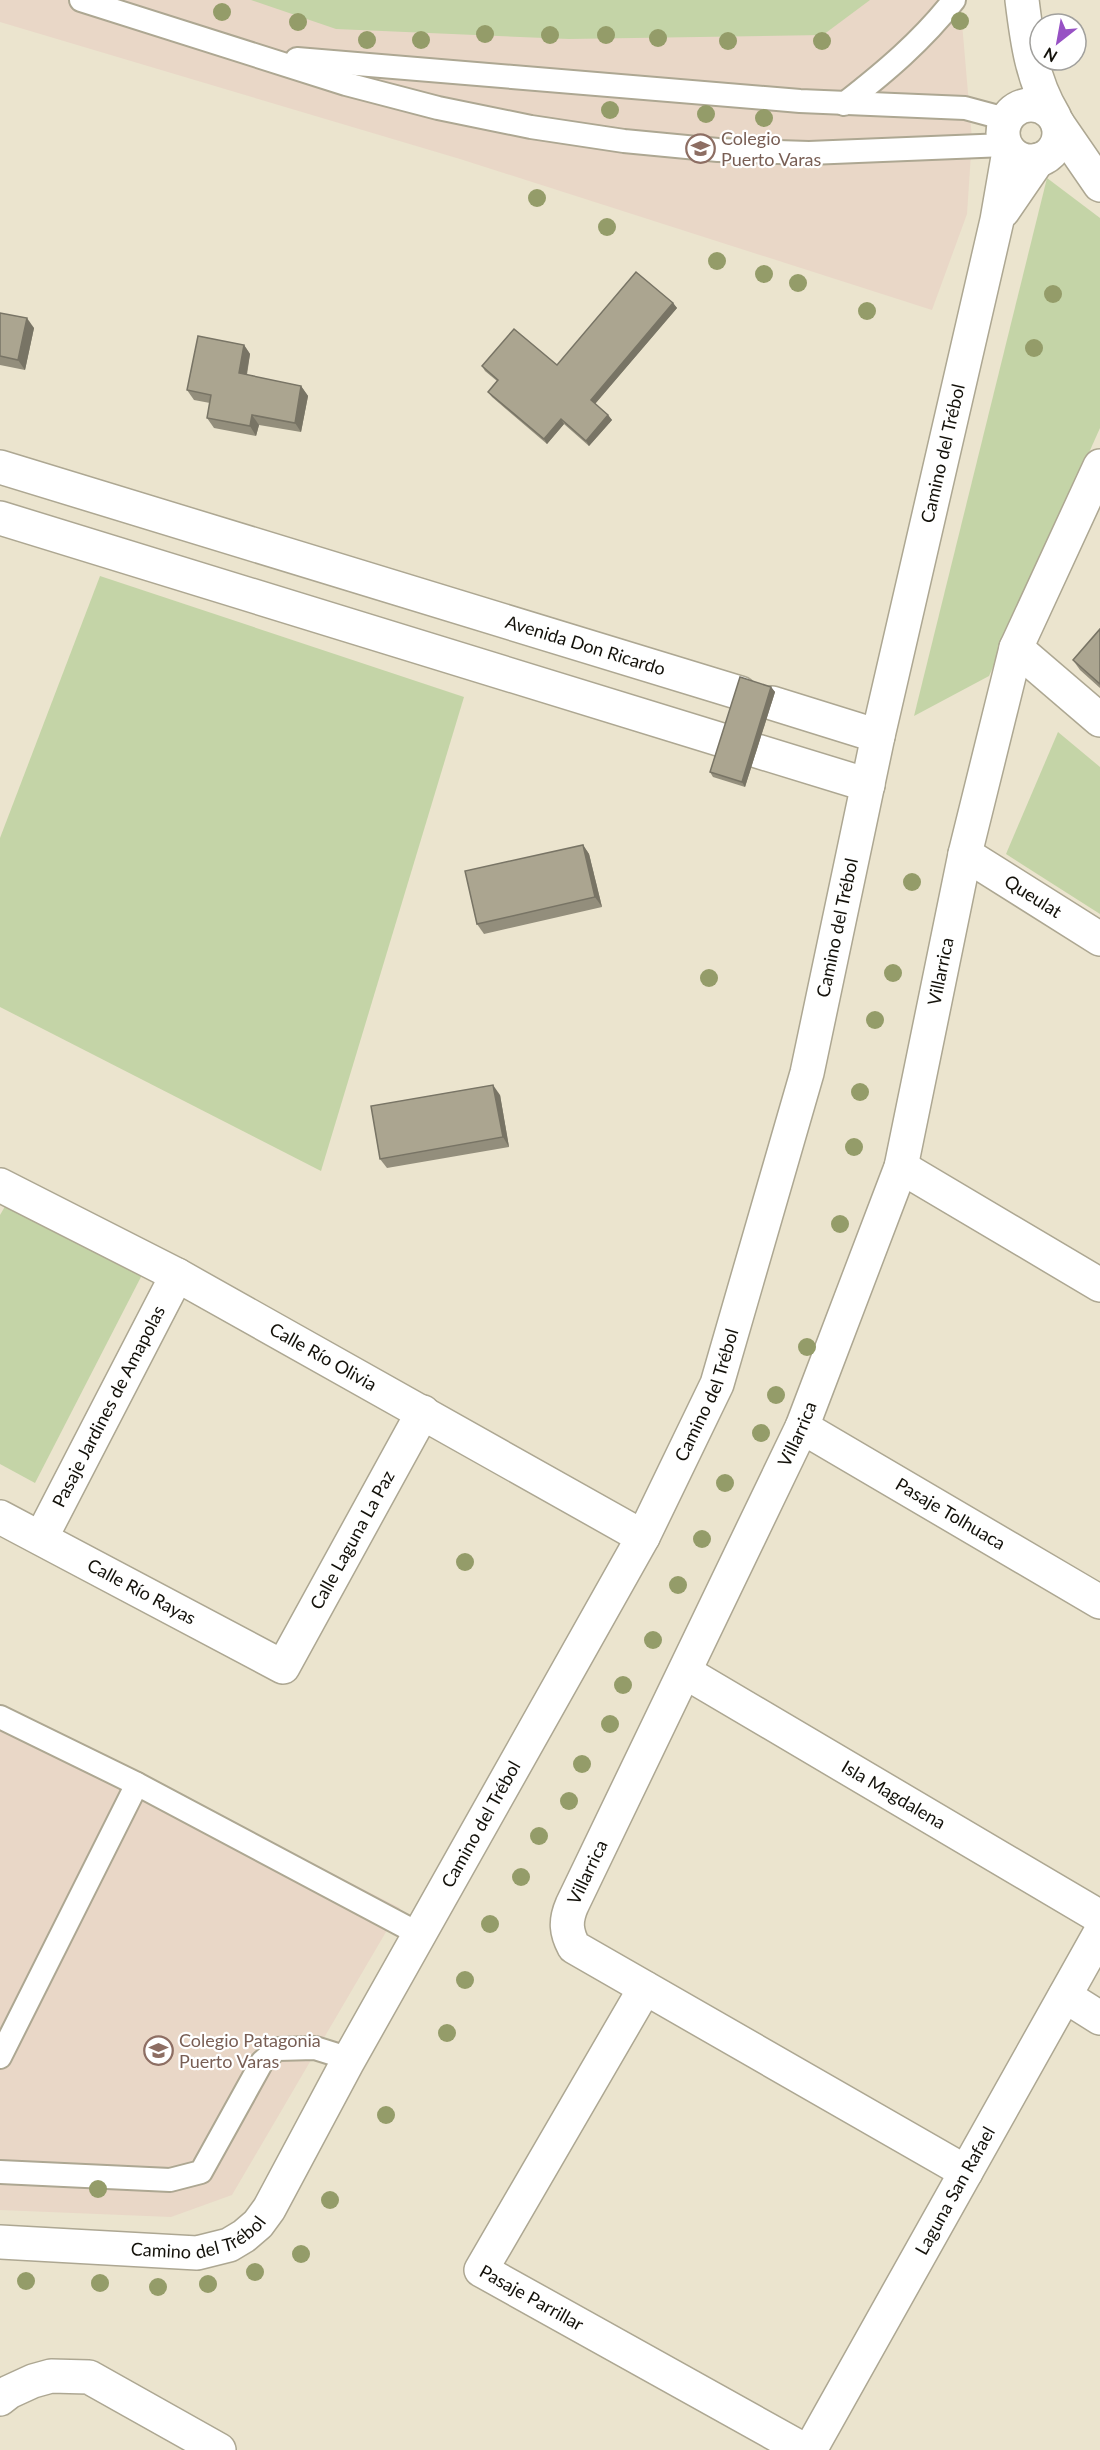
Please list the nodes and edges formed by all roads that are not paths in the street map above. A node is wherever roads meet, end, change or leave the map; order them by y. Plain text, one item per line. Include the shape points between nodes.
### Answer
1 (81, 0) edge
2 (954, 0) edge
3 (1023, 9) edge
4 (256, 56) junction
5 (844, 104) junction
6 (1056, 120) junction
7 (1020, 141) junction
8 (1100, 187) edge
9 (1100, 466) edge
10 (0, 467) edge
11 (147, 511) junction
12 (0, 518) edge
13 (135, 559) junction
14 (429, 598) junction
15 (418, 646) junction
16 (1016, 648) junction
17 (740, 693) edge
18 (772, 703) edge
19 (1100, 720) edge
20 (878, 736) junction
21 (725, 741) edge
22 (757, 751) edge
23 (868, 785) junction
24 (964, 854) junction
25 (1100, 939) edge
26 (901, 1167) junction
27 (0, 1185) edge
28 (177, 1275) junction
29 (1100, 1285) edge
30 (423, 1412) junction
31 (802, 1427) junction
32 (0, 1517) edge
33 (643, 1537) junction
34 (41, 1538) junction
35 (1100, 1602) edge
36 (282, 1667) joint
37 (685, 1672) junction
38 (0, 1717) edge
39 (137, 1784) junction
40 (1100, 1917) edge
41 (1100, 1933) edge
42 (419, 1934) junction
43 (645, 1988) junction
44 (1065, 1996) junction
45 (1100, 2018) edge
46 (0, 2056) edge
47 (350, 2059) junction
48 (0, 2172) edge
49 (966, 2172) junction
50 (0, 2242) edge
51 (0, 2399) edge
52 (219, 2450) edge
53 (804, 2450) edge
54 (810, 2450) edge

1 - 4 lane
2 - 5 lane via 888,70
3 - 6 street via 1029,54
3 - 7 street via 1026,48
4 - 5 lane
4 - 7 lane via 438,108 624,141 809,153
5 - 7 lane via 965,108
6 - 7 street via 1058,143
6 - 7 street via 1047,109 1029,104
6 - 8 street
7 - 8 street
7 - 20 street, Camino del Trébol via 997,220
9 - 16 street, Villarrica
10 - 11 street, Avenida Don Ricardo
11 - 13 street
11 - 14 street, Avenida Don Ricardo
12 - 13 street
13 - 15 street
14 - 15 street
14 - 17 street, Avenida Don Ricardo
15 - 21 street
16 - 19 street
16 - 24 street, Villarrica
18 - 20 street
20 - 23 street, Camino del Trébol
22 - 23 street
23 - 33 street, Camino del Trébol via 807,1073 717,1384
24 - 25 street, Queulat
24 - 26 street, Villarrica
26 - 29 street
26 - 31 street, Villarrica
27 - 28 street, Calle Río Olivia
28 - 30 street, Calle Río Olivia
28 - 34 street, Pasaje Jardines de Amapolas
30 - 33 street, Calle Río Olivia
30 - 36 street, Calle Laguna La Paz
31 - 35 street, Pasaje Tolhuaca
31 - 37 street, Villarrica
32 - 34 street, Calle Río Rayas
33 - 42 street, Camino del Trébol
34 - 36 street, Calle Río Rayas
37 - 40 street, Isla Magdalena
37 - 43 street, Villarrica via 566,1924 574,1947
38 - 39 lane
39 - 42 lane
39 - 46 lane
41 - 44 street, Laguna San Rafael
42 - 47 street, Camino del Trébol
43 - 49 street, Villarrica
43 - 53 street, Pasaje Parrillar via 481,2270
44 - 45 street
44 - 49 street, Laguna San Rafael
47 - 48 lane via 315,2048 277,2049 262,2062 201,2172 170,2180
47 - 50 street, Camino del Trébol via 269,2209 258,2224 230,2245 197,2253
49 - 54 street, Laguna San Rafael
51 - 52 street via 51,2376 89,2377

